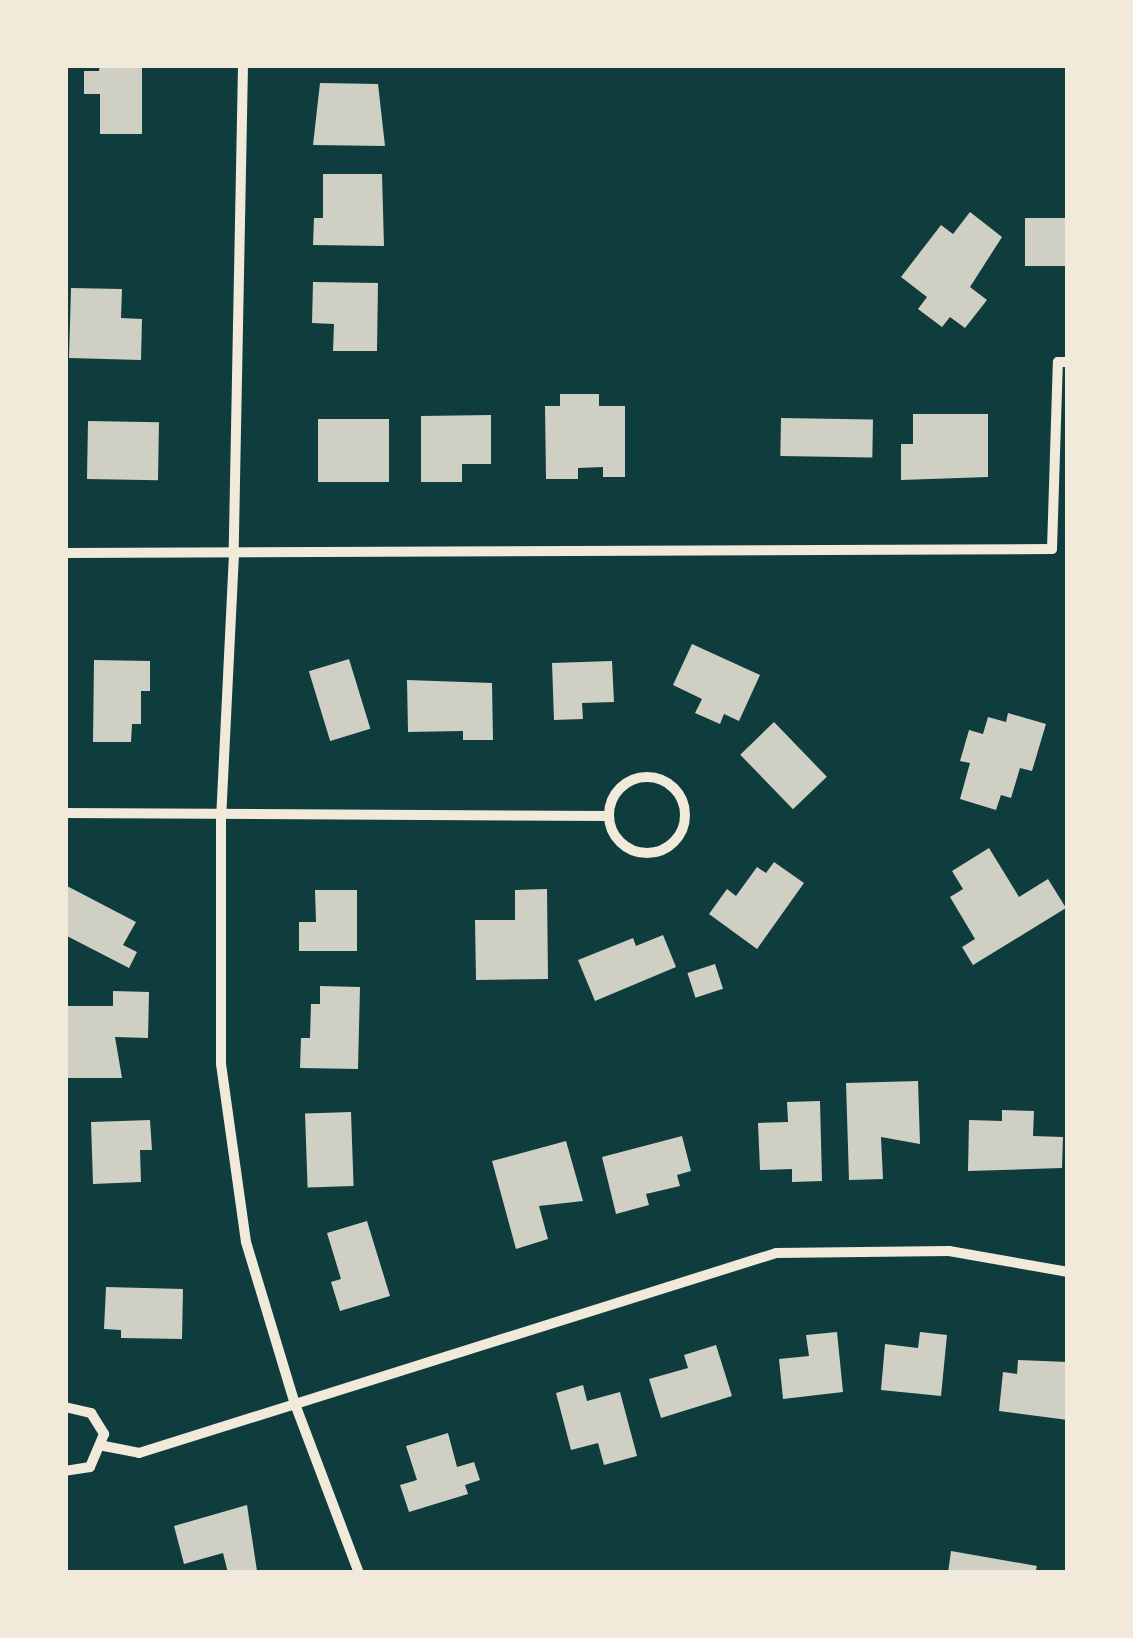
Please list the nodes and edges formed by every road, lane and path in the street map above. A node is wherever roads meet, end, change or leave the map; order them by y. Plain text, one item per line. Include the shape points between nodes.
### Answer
1 (243, 65) edge
2 (1063, 362) edge
3 (65, 553) edge
4 (234, 554) junction
5 (65, 813) edge
6 (609, 816) junction
7 (221, 817) junction
8 (1068, 1272) edge
9 (295, 1404) junction
10 (65, 1408) edge
11 (104, 1446) junction
12 (65, 1471) edge
13 (358, 1573) edge

1 - 4 street
2 - 4 street via 1052,549
3 - 4 street
4 - 7 street
5 - 7 street
6 - 6 street via 622,843 649,853 676,840 686,813 673,786 646,776 619,788
6 - 7 street
7 - 9 street via 221,1064 246,1242
8 - 9 street via 949,1251 776,1253
9 - 11 street via 139,1452
9 - 13 street
10 - 11 street via 91,1412
11 - 12 street via 90,1467

